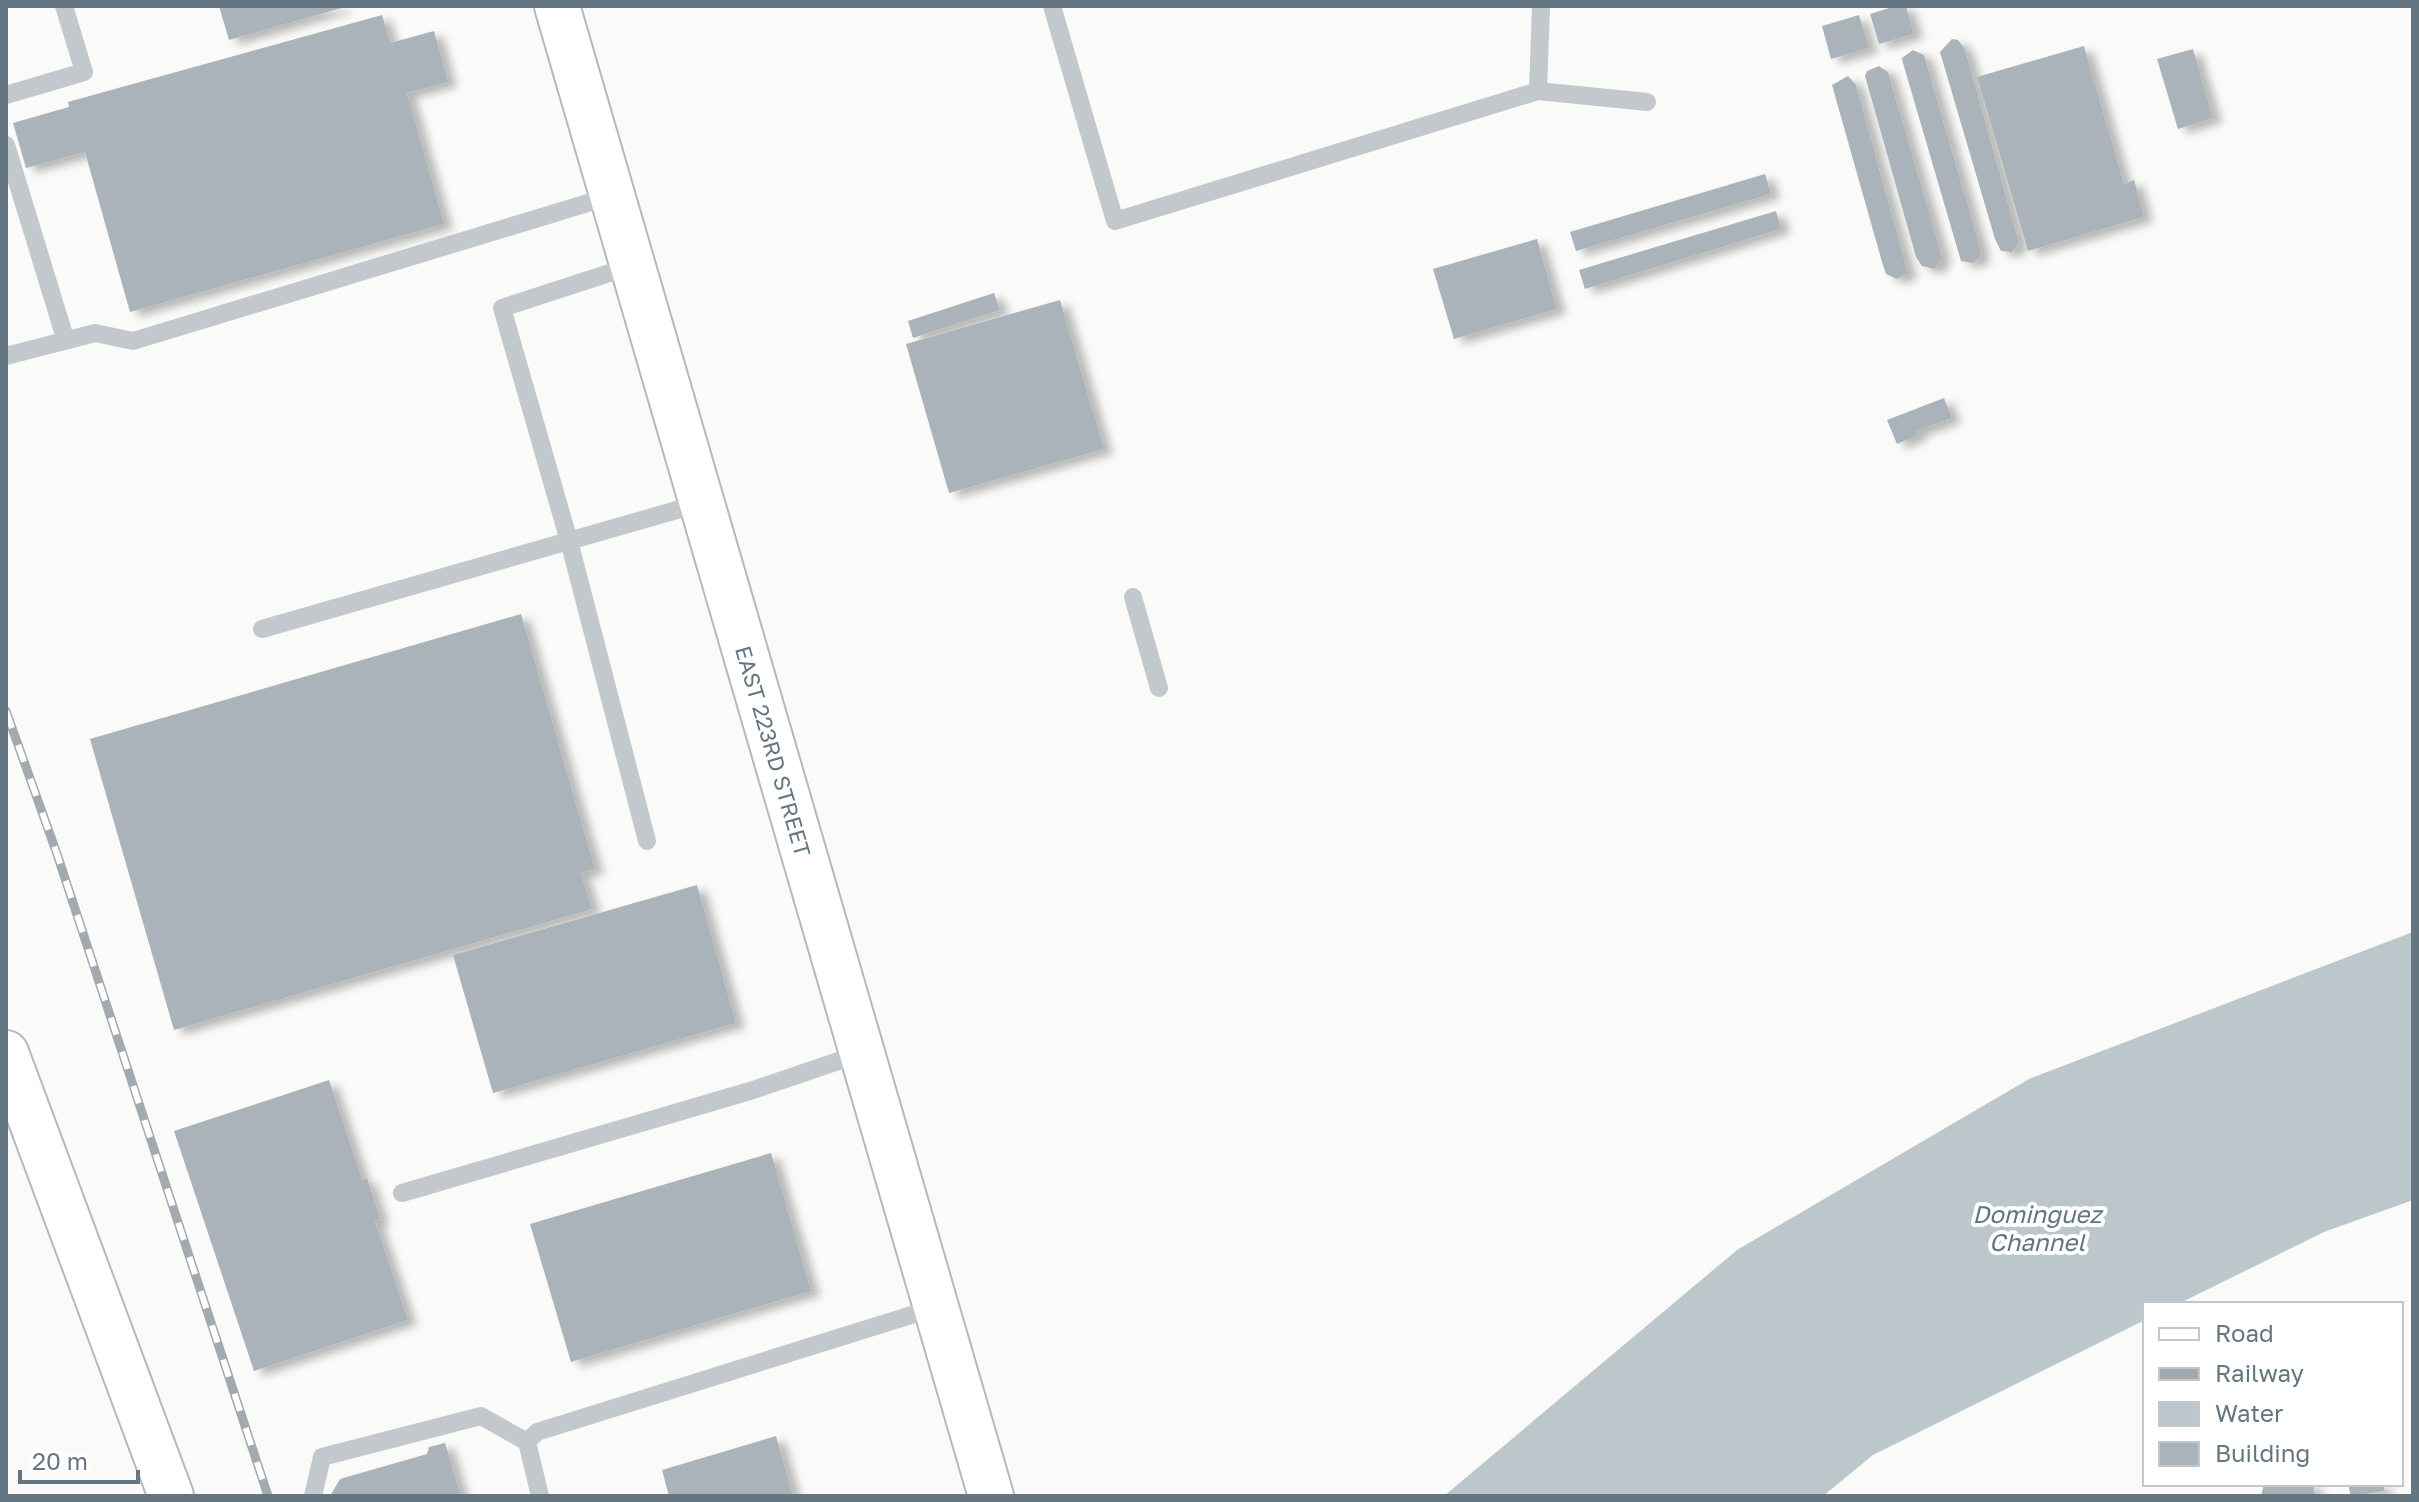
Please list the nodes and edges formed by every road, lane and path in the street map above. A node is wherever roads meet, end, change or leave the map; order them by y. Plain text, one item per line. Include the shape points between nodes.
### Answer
1 (64, 6) edge
2 (557, 6) edge
3 (1052, 6) edge
4 (1541, 6) edge
5 (1538, 91) junction
6 (6, 95) edge
7 (1647, 102) dead end
8 (6, 145) edge
9 (611, 196) junction
10 (631, 266) junction
11 (65, 338) junction
12 (6, 356) edge
13 (701, 503) junction
14 (569, 541) junction
15 (1133, 597) dead end
16 (262, 629) dead end
17 (1159, 688) dead end
18 (647, 841) dead end
19 (6, 1053) edge
20 (862, 1053) junction
21 (402, 1193) dead end
22 (937, 1307) junction
23 (527, 1442) junction
24 (171, 1496) edge
25 (313, 1496) edge
26 (540, 1496) edge
27 (991, 1496) edge

1 - 6 lane via 84,72
2 - 9 main road, EAST 223RD STREET
3 - 5 lane via 1115,221
4 - 5 lane
5 - 7 lane
8 - 11 lane
9 - 10 main road, EAST 223RD STREET
9 - 11 lane via 133,341 95,333
10 - 13 main road, EAST 223RD STREET
10 - 14 lane via 502,308
11 - 12 lane
13 - 14 lane
13 - 20 main road, EAST 223RD STREET
14 - 16 lane
14 - 18 lane
15 - 17 lane
19 - 24 main road
20 - 21 lane
20 - 22 main road, EAST 223RD STREET
22 - 23 lane via 537,1432
22 - 27 main road, EAST 223RD STREET
23 - 25 lane via 481,1416 466,1419 322,1457
23 - 26 lane

